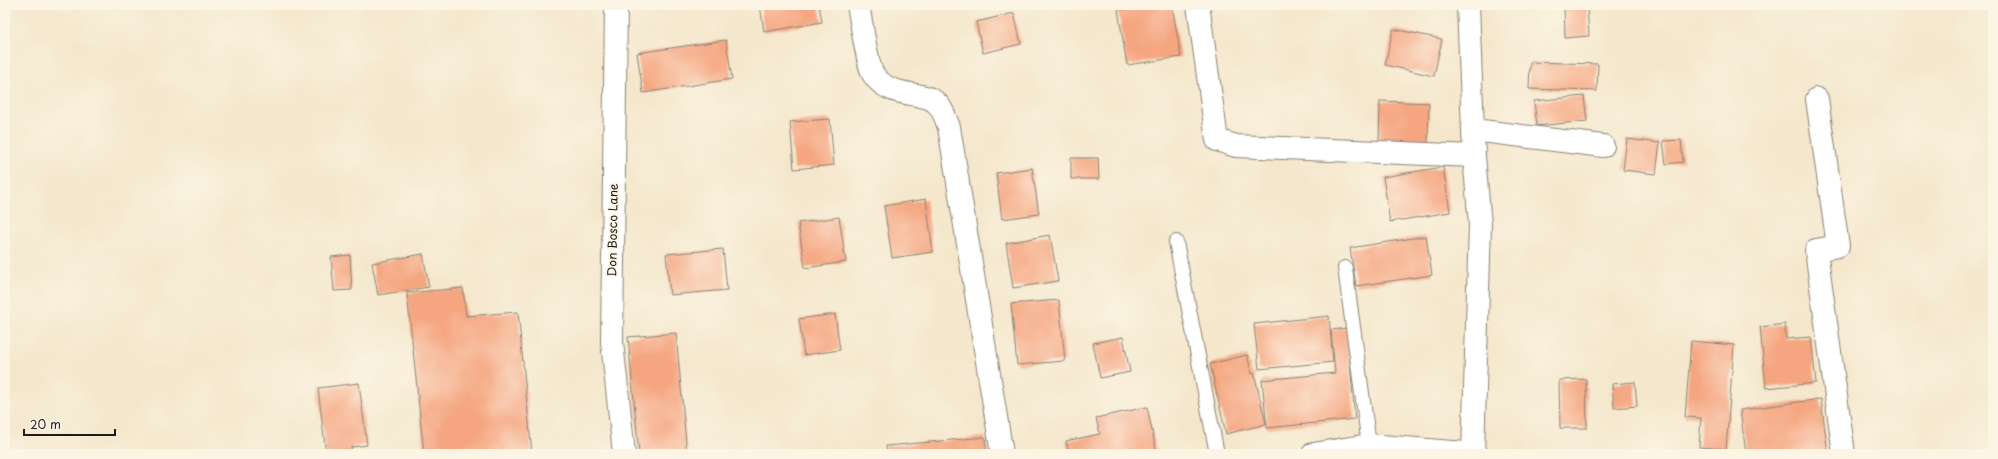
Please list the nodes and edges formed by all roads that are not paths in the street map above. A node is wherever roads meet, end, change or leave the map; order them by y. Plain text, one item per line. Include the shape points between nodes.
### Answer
1 (616, 5) edge
2 (858, 5) edge
3 (1198, 5) edge
4 (1468, 5) edge
5 (1817, 99) dead end
6 (1474, 130) junction
7 (1603, 146) dead end
8 (1474, 156) junction
9 (1176, 242) dead end
10 (1345, 268) dead end
11 (1369, 445) junction
12 (624, 454) edge
13 (1002, 454) edge
14 (1217, 454) edge
15 (1312, 454) edge
16 (1474, 454) edge
17 (1844, 454) edge

1 - 12 street, Don Bosco Lane via 612,342
2 - 13 street via 872,73 882,85 899,92 925,96 940,106 949,126
3 - 8 street via 1217,140 1236,146 1251,147
4 - 6 street
5 - 17 street via 1838,246 1816,250
6 - 7 street
6 - 8 street
8 - 16 street via 1480,225
9 - 14 lane
10 - 11 lane
11 - 15 street
11 - 16 street

